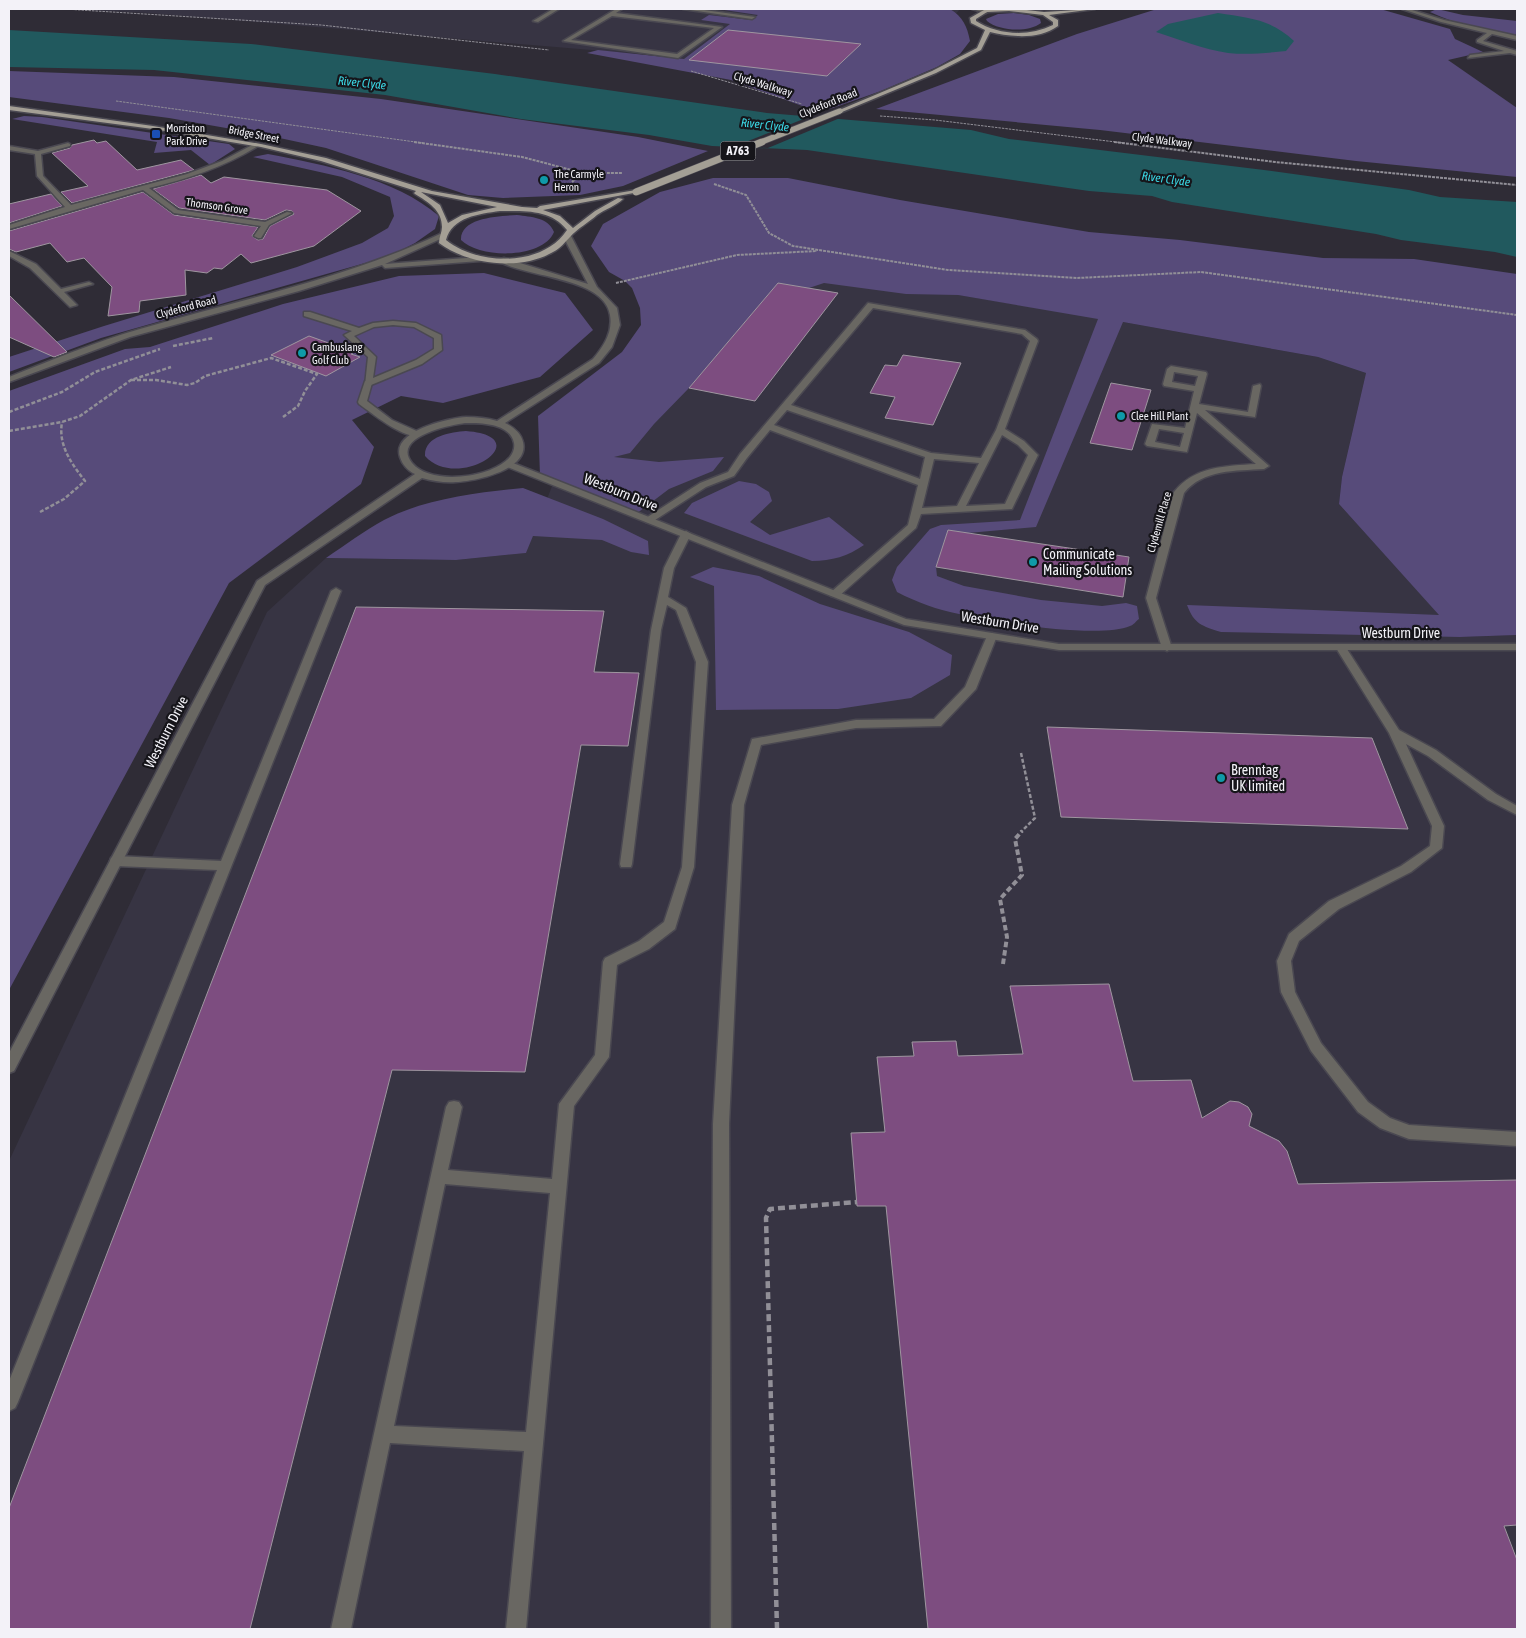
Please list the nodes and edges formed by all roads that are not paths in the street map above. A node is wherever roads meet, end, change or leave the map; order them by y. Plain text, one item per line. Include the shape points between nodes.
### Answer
1 (556, 9) edge
2 (619, 9) edge
3 (688, 9) edge
4 (975, 9) edge
5 (1092, 9) edge
6 (1406, 9) edge
7 (986, 11) junction
8 (611, 14) junction
9 (1044, 14) junction
10 (752, 16) dead end
11 (536, 21) dead end
12 (988, 30) junction
13 (1490, 33) junction
14 (1517, 38) edge
15 (1510, 51) junction
16 (1517, 53) edge
17 (1470, 58) dead end
18 (9, 108) edge
19 (68, 145) dead end
20 (256, 145) junction
21 (10, 148) edge
22 (38, 153) junction
23 (402, 185) junction
24 (144, 188) junction
25 (636, 192) junction
26 (70, 208) junction
27 (525, 209) junction
28 (289, 214) dead end
29 (266, 224) junction
30 (9, 227) edge
31 (445, 232) junction
32 (258, 236) dead end
33 (568, 236) junction
34 (9, 253) edge
35 (480, 259) junction
36 (501, 260) junction
37 (373, 267) junction
38 (89, 284) dead end
39 (594, 288) junction
40 (60, 292) junction
41 (74, 305) dead end
42 (307, 314) dead end
43 (358, 330) junction
44 (9, 380) edge
45 (368, 383) junction
46 (1257, 386) dead end
47 (1199, 389) dead end
48 (785, 406) junction
49 (1195, 406) junction
50 (498, 424) junction
51 (768, 426) junction
52 (1000, 430) junction
53 (1188, 431) dead end
54 (416, 434) junction
55 (930, 456) junction
56 (984, 461) junction
57 (508, 464) junction
58 (421, 474) junction
59 (923, 484) junction
60 (960, 510) junction
61 (917, 511) junction
62 (649, 520) junction
63 (686, 534) junction
64 (336, 591) dead end
65 (835, 594) junction
66 (663, 599) junction
67 (992, 636) junction
68 (1167, 648) junction
69 (1342, 648) junction
70 (1517, 648) edge
71 (1395, 733) junction
72 (1517, 811) edge
73 (116, 860) junction
74 (626, 864) dead end
75 (225, 866) junction
76 (9, 1067) edge
77 (454, 1107) dead end
78 (1517, 1139) edge
79 (439, 1176) junction
80 (558, 1187) junction
81 (9, 1402) edge
82 (383, 1434) junction
83 (534, 1442) junction
84 (341, 1629) edge
85 (516, 1629) edge
86 (722, 1629) edge

1 - 11 street
2 - 8 street
3 - 10 street
4 - 7 street
5 - 9 main road
6 - 13 street
7 - 9 main road via 1015,9
7 - 12 main road via 977,14 973,22
8 - 8 street via 566,41 678,56 719,27
9 - 12 main road via 1056,22 1055,26 1040,32
12 - 25 main road, Clydeford Road / A763, bridge via 979,49 934,72
13 - 14 street
13 - 15 street via 1479,41
15 - 16 street
15 - 17 street
18 - 20 main road, Bridge Street / A763 via 201,134
19 - 22 street
20 - 23 main road, Bridge Street / A763 via 324,159
20 - 24 street via 214,166
21 - 22 street
22 - 26 street via 40,176
23 - 27 main road, Bridge Street / A763 via 448,197
23 - 31 main road, Bridge Street / A763 via 440,209 444,214
24 - 26 street
24 - 29 street, Thomson Grove via 176,212
25 - 27 main road, Clydeford Road / A763
25 - 33 main road, Clydeford Road / A763 via 597,212
26 - 30 street
27 - 31 main road via 480,212 463,218
27 - 33 main road via 561,218 570,230
28 - 29 street
29 - 32 street
31 - 35 main road, Bridge Street via 442,241 449,249 462,256
31 - 37 street, Clydeford Road via 416,249
33 - 36 main road, Clydeford Road via 559,247 543,254
33 - 39 street
34 - 40 street via 33,266
35 - 36 main road, Bridge Street
35 - 37 street, Clydeford Road
36 - 39 street
37 - 44 street, Clydeford Road via 141,331
38 - 40 street
39 - 50 street via 613,308 616,325 608,347 596,361
40 - 41 street
42 - 43 street
43 - 45 street via 348,335 372,357
43 - 45 street via 393,322 416,325 438,337 438,350 419,362
45 - 54 street via 362,402 389,422
46 - 49 street via 1252,415
47 - 49 street
48 - 51 street
48 - 52 street via 871,305 1025,332 1034,341
48 - 55 street
49 - 53 street
49 - 68 street, Clydemill Place via 1264,466 1203,474 1184,484 1179,492 1151,598
50 - 54 street via 465,420 438,425
50 - 57 street via 518,437 517,455
51 - 59 street
51 - 62 street via 731,474 676,500
52 - 56 street
52 - 60 street via 1033,455 1009,508
54 - 58 street via 407,442 404,460
55 - 56 street
55 - 59 street
56 - 60 street
57 - 58 street via 494,472 456,480
57 - 62 street, Westburn Drive
58 - 73 street, Westburn Drive via 261,583
59 - 61 street
60 - 61 street
61 - 65 street via 913,526
62 - 63 street, Westburn Drive
63 - 65 street, Westburn Drive
63 - 66 street via 669,568
64 - 75 street
65 - 67 street, Westburn Drive via 904,622
66 - 74 street via 656,630
66 - 80 street via 681,608 702,662 688,867 670,925 644,945 610,962 602,1057 567,1104
67 - 68 street, Westburn Drive via 1059,647
67 - 86 street via 970,689 937,723 856,724 756,742 738,805 722,1124
68 - 69 street, Westburn Drive
69 - 70 street, Westburn Drive
69 - 71 street
71 - 72 street via 1432,753 1492,797
71 - 78 street via 1438,826 1436,848 1406,870 1334,905 1294,938 1284,961 1288,992 1316,1047 1363,1107 1385,1123 1409,1132
73 - 75 street
73 - 76 street, Westburn Drive
75 - 81 street
77 - 79 street
79 - 80 street
79 - 82 street
80 - 83 street
82 - 83 street
82 - 84 street
83 - 85 street

